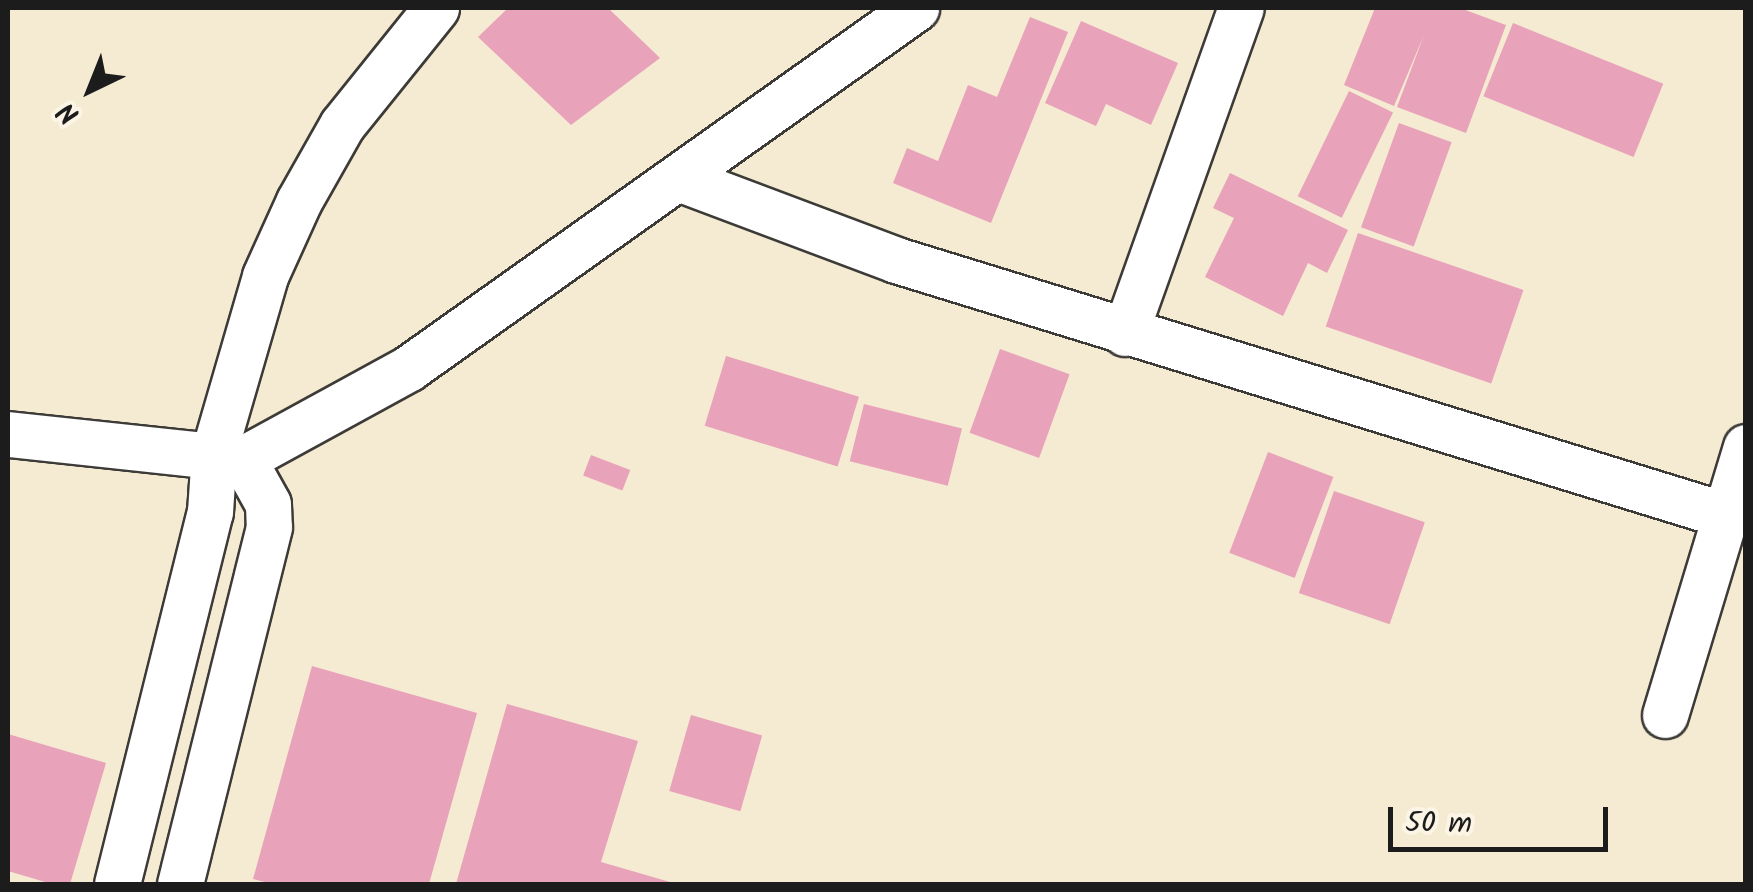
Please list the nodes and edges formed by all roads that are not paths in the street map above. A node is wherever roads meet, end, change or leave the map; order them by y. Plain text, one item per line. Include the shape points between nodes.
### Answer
1 (436, 8) edge
2 (916, 8) edge
3 (1241, 8) edge
4 (681, 179) junction
5 (1125, 333) junction
6 (8, 434) edge
7 (1746, 447) edge
8 (229, 456) junction
9 (1725, 516) junction
10 (1665, 716) dead end
11 (132, 838) junction
12 (185, 869) edge
13 (117, 884) edge

1 - 8 street via 342,125 299,201 265,276
2 - 4 street
3 - 5 street
4 - 5 street via 896,260
4 - 8 street via 409,368
5 - 9 street
6 - 8 street
7 - 9 street
8 - 11 street
8 - 12 street via 268,504 269,526
9 - 10 street
11 - 12 street
11 - 13 street

